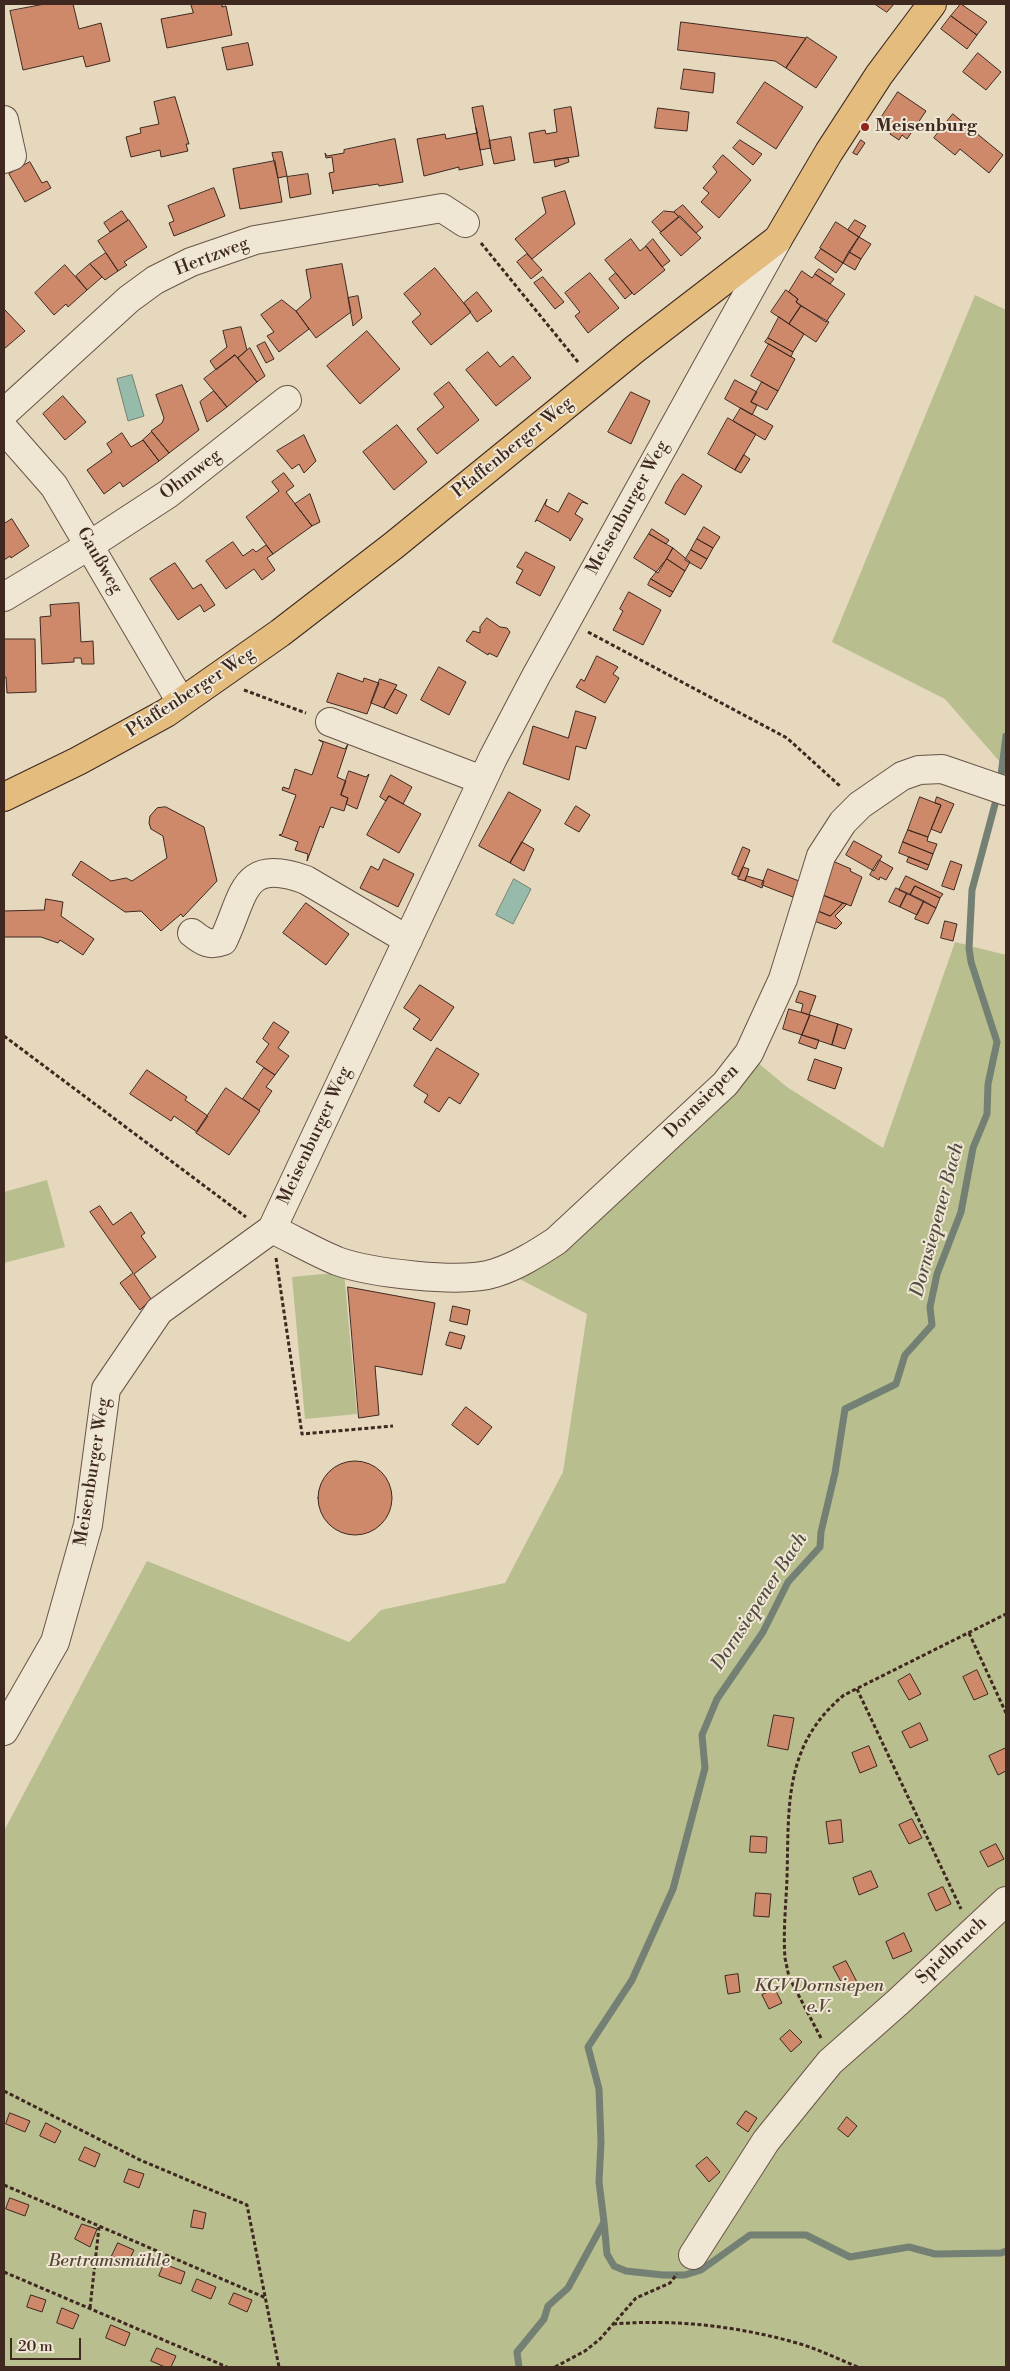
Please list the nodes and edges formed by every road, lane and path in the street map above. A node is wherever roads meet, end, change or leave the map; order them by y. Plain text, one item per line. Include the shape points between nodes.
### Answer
1 (932, 4) edge
2 (4, 120) edge
3 (4, 159) edge
4 (465, 223) joint
5 (778, 239) junction
6 (593, 382) junction
7 (287, 400) dead end
8 (4, 413) edge
9 (4, 429) edge
10 (90, 545) junction
11 (4, 596) edge
12 (566, 620) junction
13 (216, 678) junction
14 (182, 702) junction
15 (330, 722) joint
16 (482, 780) junction
17 (998, 788) edge
18 (4, 797) edge
19 (860, 805) junction
20 (192, 933) dead end
21 (408, 940) junction
22 (4, 1036) edge
23 (272, 1229) junction
24 (393, 1426) dead end
25 (1006, 1614) edge
26 (969, 1633) junction
27 (857, 1688) junction
28 (1006, 1713) edge
29 (4, 1731) edge
30 (1006, 1900) edge
31 (972, 1932) junction
32 (834, 2057) junction
33 (4, 2090) edge
34 (4, 2185) edge
35 (99, 2227) junction
36 (693, 2255) dead end
37 (4, 2272) edge
38 (670, 2283) dead end
39 (266, 2298) junction
40 (90, 2309) junction
41 (613, 2324) junction
42 (227, 2367) edge
43 (280, 2367) edge
44 (555, 2367) edge
45 (858, 2367) edge

1 - 5 main road, Pfaffenberger Weg via 879,74
2 - 3 street via 12,156
4 - 6 path
4 - 8 street, Hertzweg via 442,208 255,240 191,262 155,280 129,300
5 - 6 main road, Pfaffenberger Weg
5 - 12 street, Meisenburger Weg
6 - 13 main road, Pfaffenberger Weg via 385,552
7 - 10 street, Ohmweg via 168,494
9 - 10 street, Gaußweg via 54,486
10 - 11 street, Ohmweg
10 - 14 street, Gaußweg
12 - 16 street, Meisenburger Weg
12 - 19 path via 787,738
13 - 14 main road, Pfaffenberger Weg
13 - 15 path
14 - 18 main road, Pfaffenberger Weg via 93,753
15 - 16 street
16 - 21 street, Meisenburger Weg
17 - 19 street, Dornsiepen via 942,769 926,769 902,776
19 - 23 street, Dornsiepen via 843,822 821,856 783,979 749,1053 725,1084 556,1241 526,1260 494,1274 442,1276 376,1270 337,1261
20 - 21 street via 205,943 215,944 223,940 242,891 253,879 266,872 294,875 306,880
21 - 23 street, Meisenburger Weg
22 - 23 path via 247,1218
23 - 24 path via 302,1434
23 - 29 street, Meisenburger Weg via 159,1311 106,1389 88,1525 55,1642
25 - 26 path
26 - 27 path
26 - 28 path
27 - 31 path
27 - 32 path via 829,1707 815,1727 799,1760 789,1793 785,1958 797,1994
30 - 31 street, Spielbruch
31 - 32 street, Spielbruch
32 - 36 street, Spielbruch via 766,2141
33 - 39 path via 140,2160 247,2205
34 - 35 path
35 - 39 path
35 - 40 path
37 - 40 path
38 - 41 path via 636,2298
39 - 43 path
40 - 42 path
41 - 44 path via 585,2351
41 - 45 path via 701,2324 743,2329 800,2344

